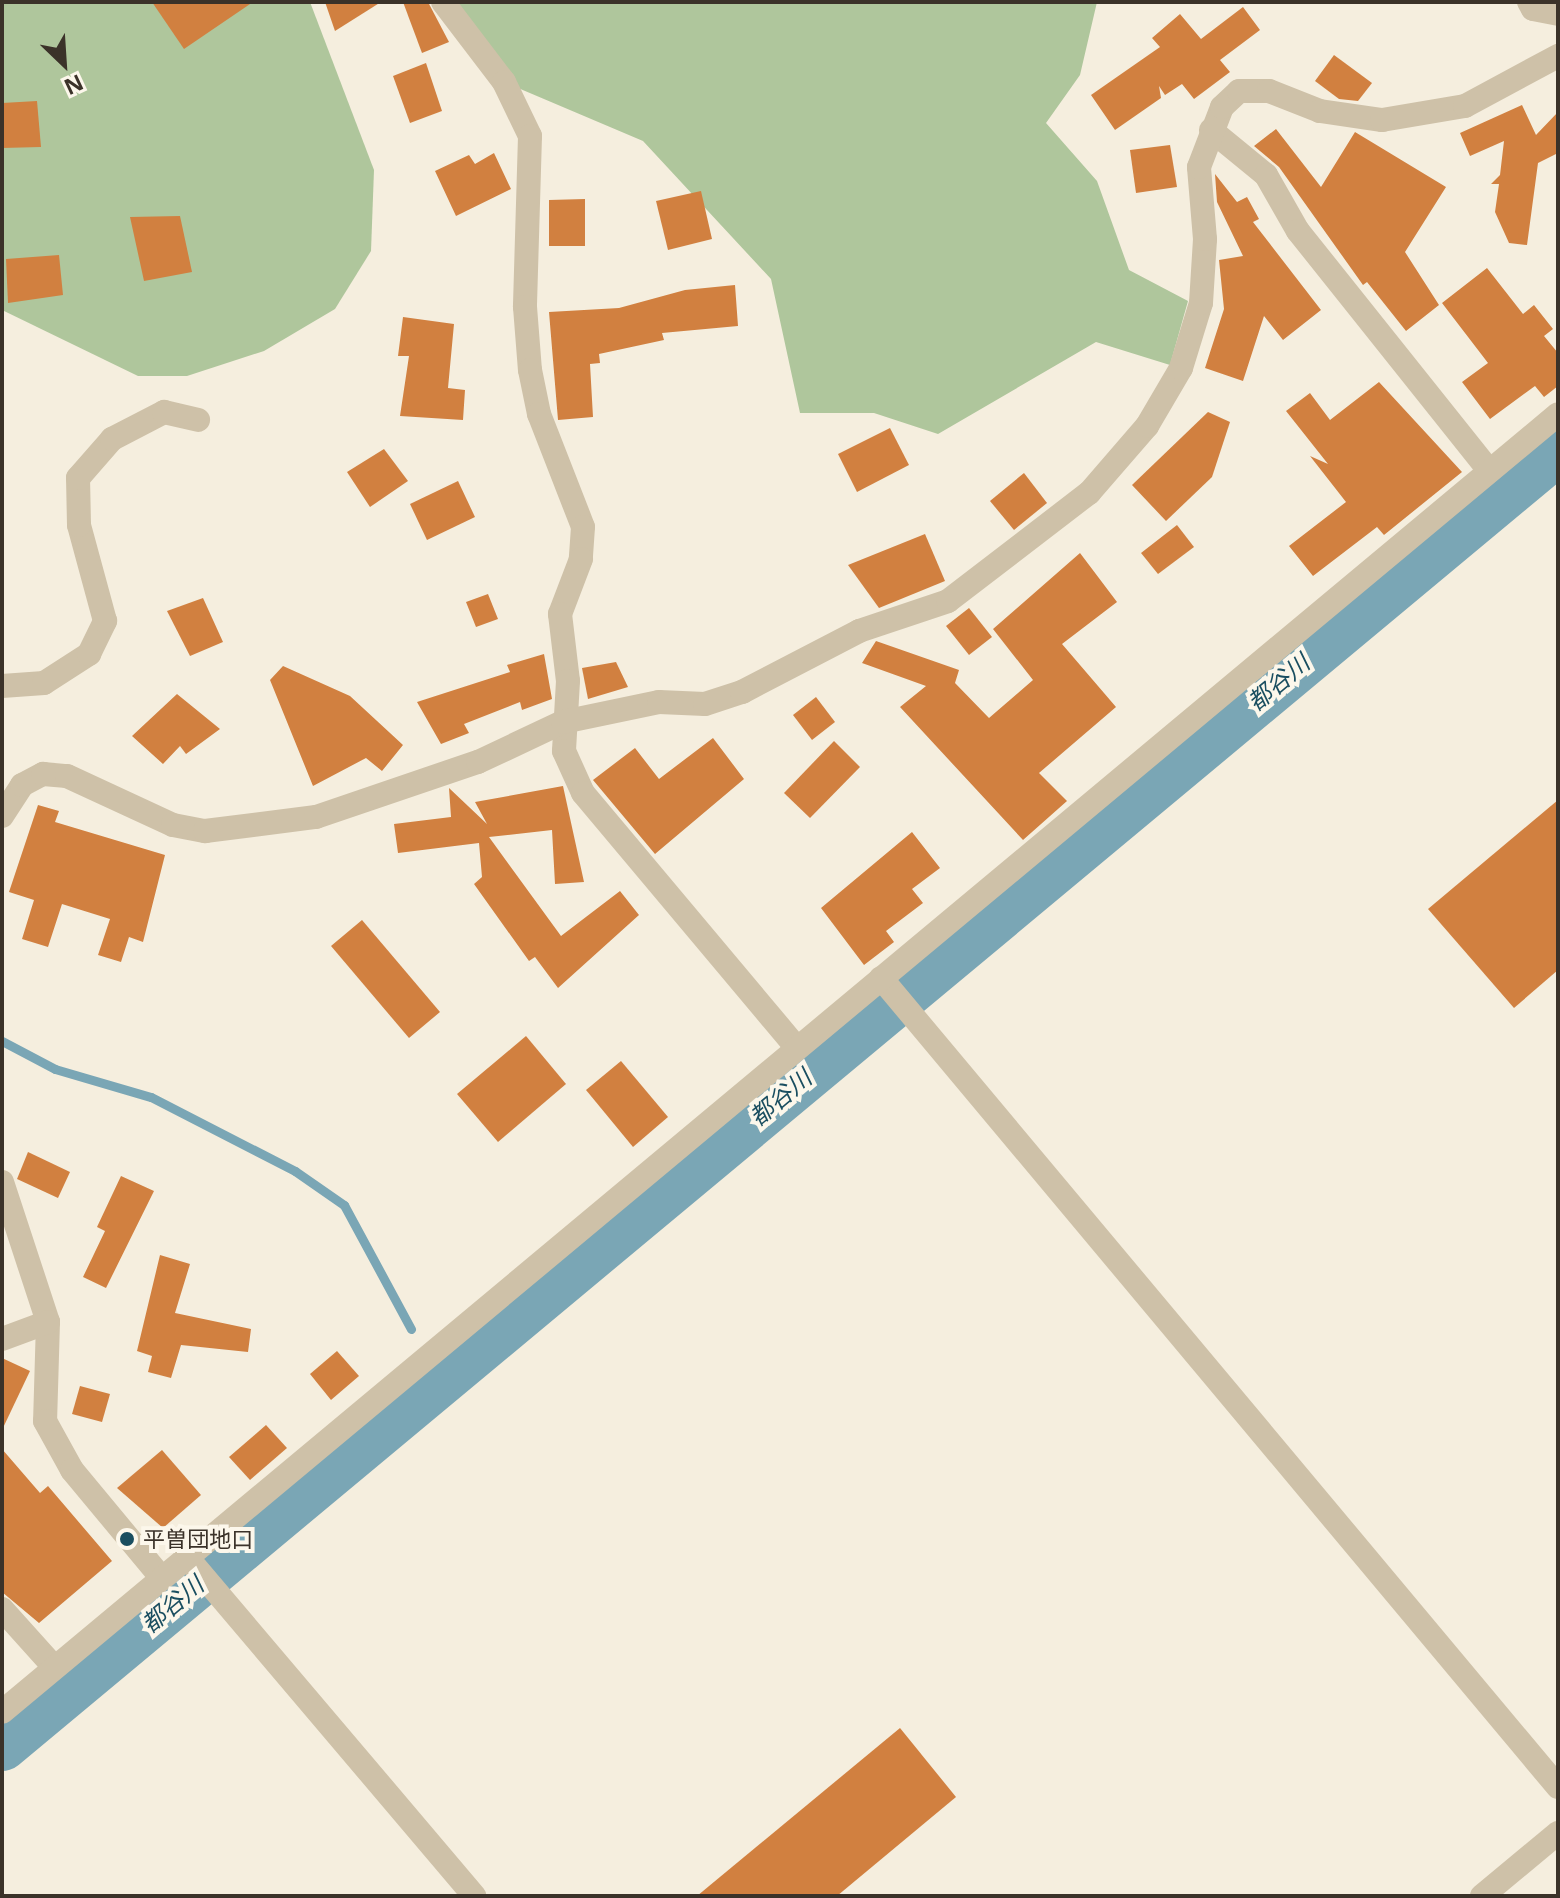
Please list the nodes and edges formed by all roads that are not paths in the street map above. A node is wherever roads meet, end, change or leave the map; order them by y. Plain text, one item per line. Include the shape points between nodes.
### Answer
1 (443, 2) edge
2 (1529, 2) edge
3 (1558, 14) edge
4 (1558, 56) edge
5 (1211, 130) junction
6 (1558, 414) edge
7 (198, 420) dead end
8 (1489, 470) junction
9 (2, 686) edge
10 (563, 722) junction
11 (2, 816) edge
12 (892, 991) junction
13 (797, 1048) junction
14 (2, 1182) edge
15 (48, 1322) junction
16 (2, 1339) edge
17 (190, 1560) junction
18 (160, 1576) junction
19 (2, 1609) edge
20 (54, 1667) junction
21 (2, 1712) edge
22 (1558, 1787) edge
23 (1558, 1833) edge
24 (474, 1896) edge
25 (1482, 1896) edge

1 - 10 street via 504,82 530,136 525,307 530,370 539,414 583,527 581,559 560,614 568,681
2 - 3 street via 1533,9
4 - 5 street via 1465,106 1382,120 1320,111 1269,91 1239,91
5 - 8 street via 1266,175 1298,231
5 - 10 street via 1199,167 1205,239 1201,303 1181,368 1147,426 1089,493 948,601 859,631 742,692 705,704 659,702
6 - 8 street
7 - 9 street via 164,412 112,439 78,478 79,525 105,621 89,654 44,683
8 - 12 street
10 - 11 street via 464,767 316,817 205,831 173,825 67,776 43,774 22,785
10 - 13 street via 564,751 583,793
12 - 13 street
12 - 22 street
13 - 17 street
14 - 15 street
15 - 16 street
15 - 18 street via 45,1421 72,1470
17 - 18 street
17 - 24 street
18 - 20 street
19 - 20 street
20 - 21 street
23 - 25 street

